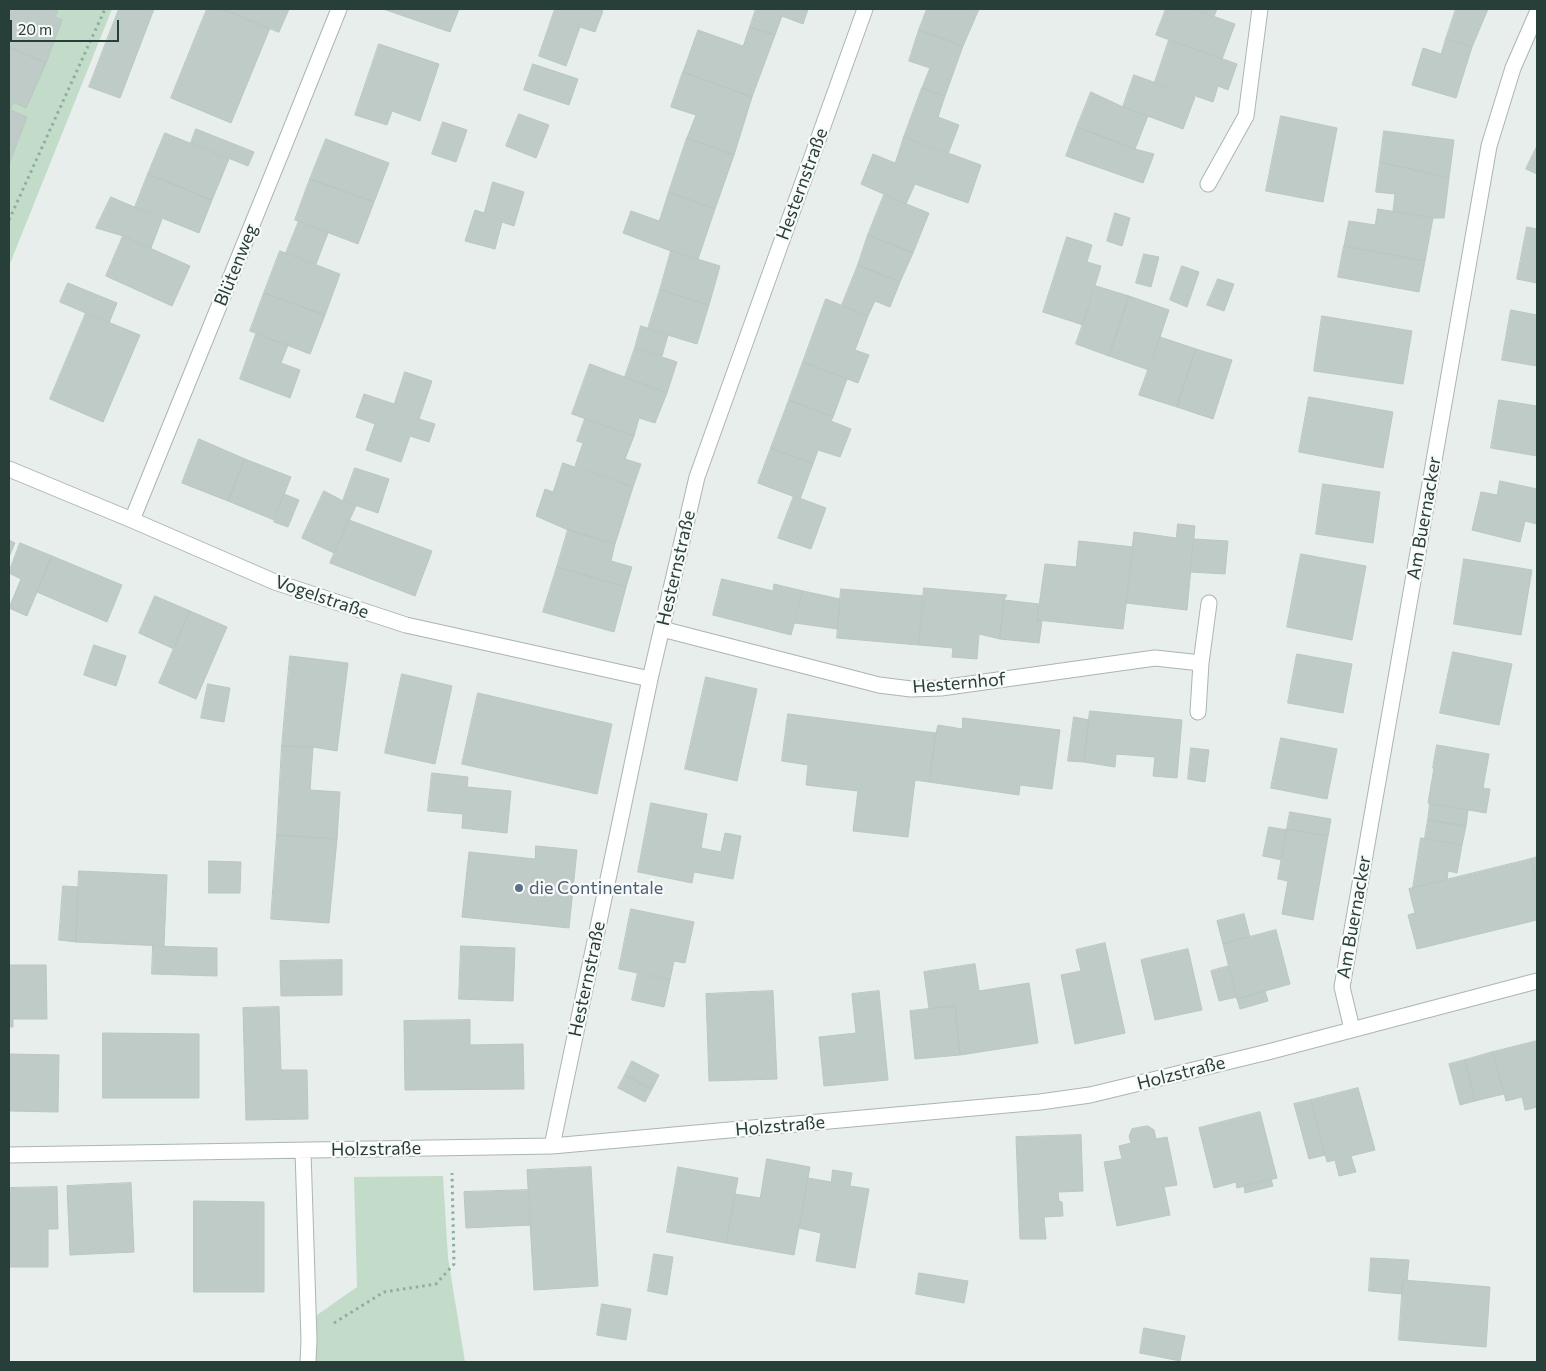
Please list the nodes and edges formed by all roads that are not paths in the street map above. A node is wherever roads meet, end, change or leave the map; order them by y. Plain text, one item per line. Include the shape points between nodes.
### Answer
1 (339, 9) edge
2 (865, 9) edge
3 (1260, 9) edge
4 (1537, 13) edge
5 (1208, 184) dead end
6 (9, 470) edge
7 (132, 520) junction
8 (1209, 603) dead end
9 (662, 629) junction
10 (1201, 663) junction
11 (650, 679) junction
12 (1198, 712) dead end
13 (1537, 981) edge
14 (1352, 1029) junction
15 (552, 1146) junction
16 (303, 1150) junction
17 (9, 1155) edge
18 (308, 1362) edge

1 - 7 street, Blütenweg
2 - 9 street, Hesternstraße via 697,476
3 - 5 street via 1246,116
4 - 14 street, Am Buernacker via 1513,68 1489,146 1342,987
6 - 7 street, Vogelstraße
7 - 11 street, Vogelstraße via 275,582 406,625
8 - 10 street
9 - 10 street, Hesternhof via 879,685 911,689 941,688 1155,658
9 - 11 street, Hesternstraße
10 - 12 street
11 - 15 street, Hesternstraße
13 - 14 street, Holzstraße
14 - 15 street, Holzstraße via 1090,1095
15 - 16 street, Holzstraße
16 - 17 street, Holzstraße
16 - 18 street

